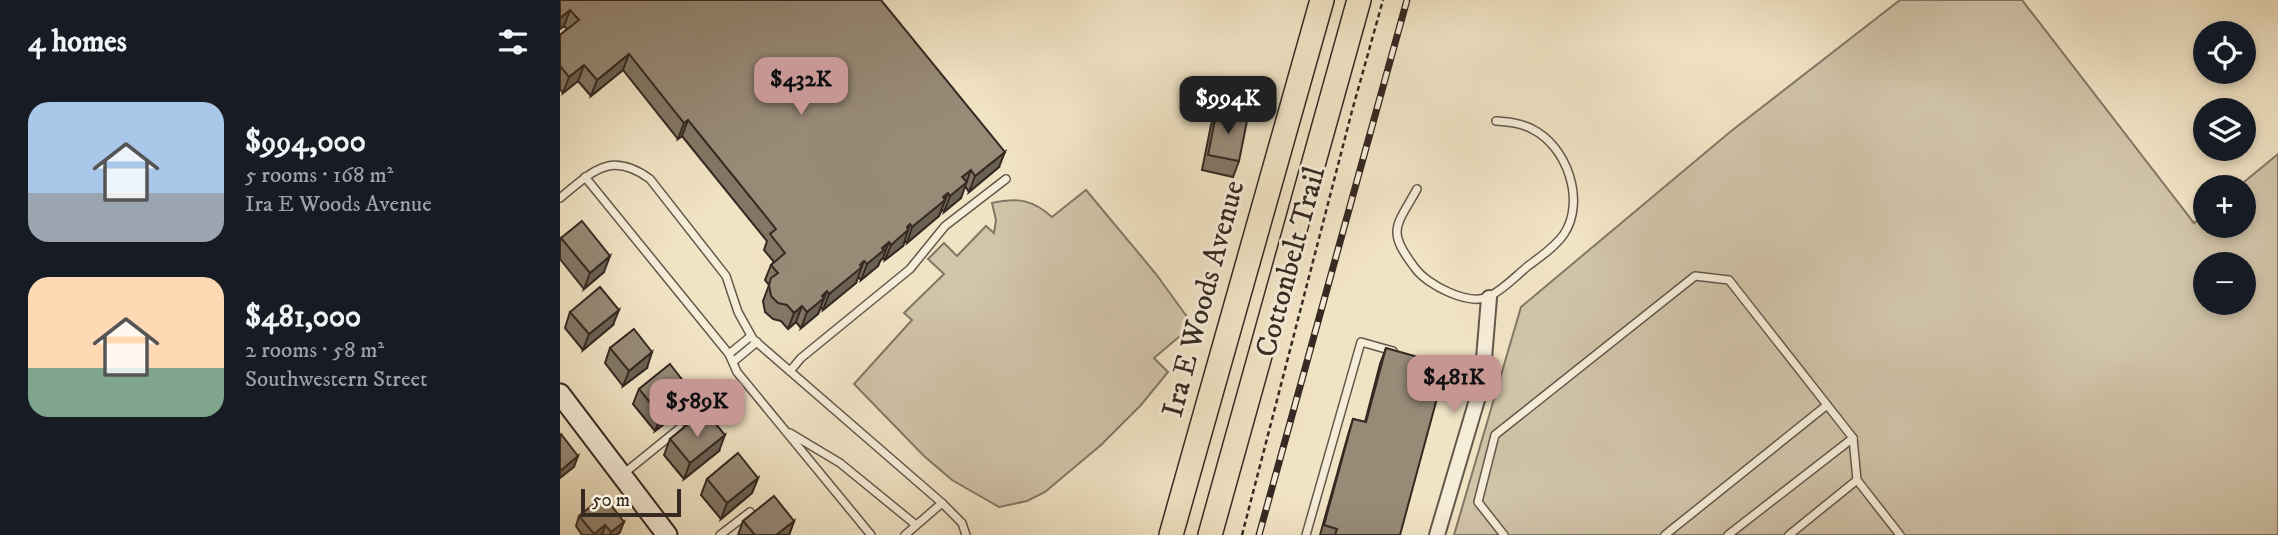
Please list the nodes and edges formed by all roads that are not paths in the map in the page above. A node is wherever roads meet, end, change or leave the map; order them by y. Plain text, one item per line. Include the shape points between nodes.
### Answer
1 (1322, 0) edge
2 (1359, 0) edge
3 (1496, 121) dead end
4 (585, 177) junction
5 (1006, 179) dead end
6 (1417, 189) dead end
7 (560, 198) edge
8 (1489, 298) junction
9 (754, 339) junction
10 (1400, 353) edge
11 (731, 358) junction
12 (1426, 360) edge
13 (790, 371) junction
14 (1482, 383) junction
15 (561, 396) edge
16 (1827, 405) junction
17 (680, 428) edge
18 (784, 429) junction
19 (1853, 438) junction
20 (622, 476) junction
21 (1857, 480) junction
22 (942, 503) junction
23 (750, 512) edge
24 (916, 525) junction
25 (667, 535) edge
26 (720, 535) edge
27 (871, 535) edge
28 (905, 535) edge
29 (966, 535) edge
30 (1171, 535) edge
31 (1210, 535) edge
32 (1306, 535) edge
33 (1437, 535) edge
34 (1504, 535) edge
35 (1665, 535) edge
36 (1728, 535) edge
37 (1789, 535) edge
38 (1900, 535) edge

1 - 30 main road, Ira E Woods Avenue
2 - 31 main road
3 - 8 lane via 1533,129 1552,144 1571,178 1573,211 1563,234
4 - 7 lane
4 - 9 lane via 614,165 635,168 650,179 726,276 738,312
4 - 11 lane
5 - 13 lane via 945,226 910,269
6 - 8 lane via 1395,228 1399,247 1419,273 1444,291 1464,298
8 - 14 street
9 - 11 lane
9 - 13 lane
10 - 32 lane via 1361,342
11 - 18 lane via 737,372
12 - 14 lane
13 - 22 lane
14 - 33 street
15 - 20 street
16 - 19 lane
16 - 34 lane via 1729,280 1695,276 1495,435 1478,502
16 - 35 lane
17 - 20 lane
18 - 24 lane via 840,463
18 - 27 lane
19 - 21 lane
19 - 36 lane
20 - 25 street
21 - 37 lane
21 - 38 lane
22 - 24 lane
22 - 29 lane via 962,523
23 - 26 lane
24 - 28 lane

